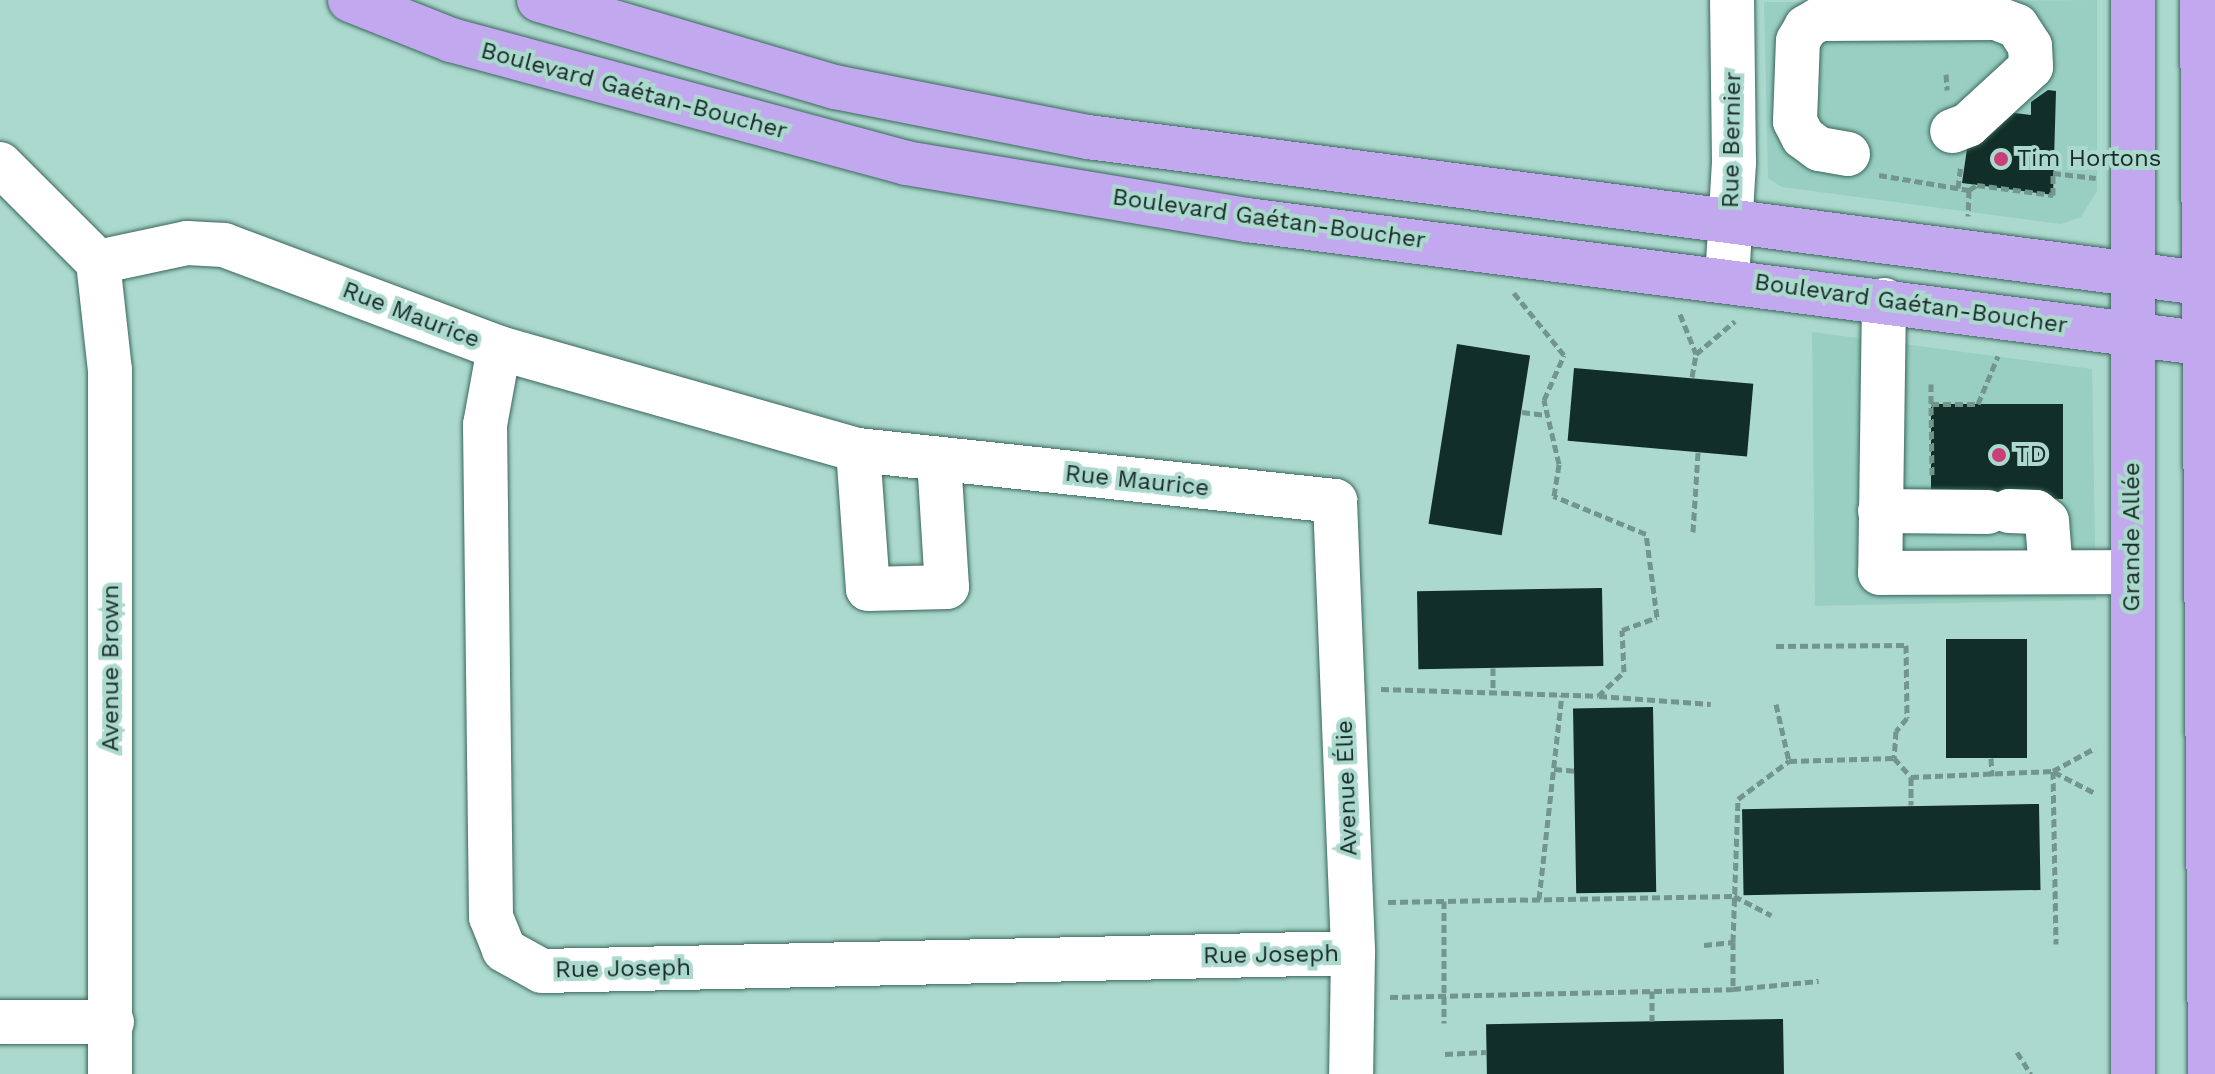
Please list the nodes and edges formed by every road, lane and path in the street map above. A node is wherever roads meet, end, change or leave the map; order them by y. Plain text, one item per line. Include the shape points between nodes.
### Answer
1 (350, 0) edge
2 (539, 0) edge
3 (1732, 0) edge
4 (2133, 0) edge
5 (2202, 0) edge
6 (1946, 74) dead end
7 (1950, 113) joint
8 (0, 164) edge
9 (1859, 164) joint
10 (2101, 178) dead end
11 (1969, 190) junction
12 (1968, 217) dead end
13 (1731, 219) junction
14 (1479, 248) junction
15 (98, 262) junction
16 (2132, 274) junction
17 (2210, 284) edge
18 (1733, 299) junction
19 (1884, 300) junction
20 (1679, 311) dead end
21 (2132, 333) junction
22 (2211, 344) edge
23 (499, 348) junction
24 (1999, 351) dead end
25 (1696, 354) junction
26 (1692, 377) dead end
27 (1931, 384) dead end
28 (1931, 404) junction
29 (1522, 412) dead end
30 (1548, 415) junction
31 (858, 450) junction
32 (1698, 452) dead end
33 (939, 461) junction
34 (1932, 485) dead end
35 (1335, 501) joint
36 (1880, 511) junction
37 (1693, 532) dead end
38 (2051, 572) junction
39 (2132, 572) junction
40 (1776, 646) dead end
41 (1493, 668) dead end
42 (1342, 688) junction
43 (1493, 693) junction
44 (1562, 695) junction
45 (1598, 696) junction
46 (1711, 704) dead end
47 (1776, 704) dead end
48 (2101, 744) dead end
49 (1894, 758) junction
50 (1991, 758) dead end
51 (1789, 761) junction
52 (1554, 769) junction
53 (1575, 771) dead end
54 (2053, 771) junction
55 (1992, 776) junction
56 (1911, 777) junction
57 (2101, 796) dead end
58 (1911, 805) dead end
59 (2212, 816) edge
60 (1734, 896) junction
61 (1539, 899) junction
62 (1444, 901) junction
63 (1351, 903) junction
64 (1771, 915) dead end
65 (1733, 942) junction
66 (2056, 944) dead end
67 (1704, 945) dead end
68 (2212, 948) edge
69 (1353, 953) junction
70 (1819, 981) dead end
71 (1733, 989) junction
72 (1652, 991) junction
73 (1442, 996) junction
74 (1352, 998) junction
75 (1652, 1021) dead end
76 (0, 1022) edge
77 (112, 1022) junction
78 (1444, 1023) dead end
79 (1486, 1052) dead end
80 (2017, 1052) dead end
81 (1445, 1054) dead end
82 (110, 1074) edge
83 (1351, 1074) edge
84 (2031, 1074) edge
85 (2133, 1074) edge
86 (2210, 1074) edge

1 - 14 main road, Boulevard Gaétan-Boucher via 451,40 906,163 1247,220
2 - 13 main road via 835,87 1016,124
3 - 13 street, Rue Bernier
4 - 16 main road, Grande Allée
5 - 17 main road
6 - 7 path
7 - 9 street via 1968,125 2031,67 2030,46 2017,26 1996,18 1820,19 1806,27 1798,41 1795,121 1803,137 1819,149
8 - 15 street
9 - 11 path
10 - 11 path via 2053,173 2053,195 1977,185
11 - 12 path
13 - 16 main road
13 - 18 street, Rue Bernier
14 - 18 main road, Boulevard Gaétan-Boucher
14 - 30 path via 1564,355 1544,400
15 - 23 street, Rue Maurice via 187,243 224,245
15 - 77 street, Avenue Brown via 110,370
16 - 17 main road
16 - 21 main road, Grande Allée
17 - 22 main road
18 - 19 main road, Boulevard Gaétan-Boucher
18 - 25 path
19 - 21 main road, Boulevard Gaétan-Boucher
19 - 36 street
20 - 25 path
21 - 22 main road, Boulevard Gaétan-Boucher
21 - 39 main road, Grande Allée
22 - 59 main road
23 - 31 street, Rue Maurice
23 - 69 street, Rue Joseph via 485,425 491,917 504,950 542,971
24 - 28 path via 1978,404
25 - 26 path
27 - 28 path
28 - 34 path
29 - 30 path
30 - 45 path via 1559,464 1554,496 1646,534 1657,617 1622,630 1624,672
31 - 33 street, Rue Maurice
31 - 33 street via 868,589 947,587
32 - 37 path
33 - 35 street, Rue Maurice
35 - 42 street, Avenue Élie
36 - 38 street via 2036,512 2047,521
36 - 38 street via 1880,573
38 - 39 street
39 - 85 main road, Grande Allée
40 - 49 path via 1906,645 1907,718 1896,731
41 - 43 path
42 - 43 path
42 - 63 street, Avenue Élie
43 - 44 path
44 - 45 path
44 - 52 path
45 - 46 path
47 - 51 path
48 - 54 path
49 - 51 path
49 - 56 path
50 - 55 path
51 - 60 path via 1738,799
52 - 53 path
52 - 61 path
54 - 55 path
54 - 57 path
54 - 66 path
55 - 56 path
56 - 58 path
59 - 68 main road
60 - 61 path
60 - 64 path
60 - 65 path
61 - 62 path
62 - 63 path
62 - 73 path
63 - 69 street, Avenue Élie
65 - 67 path
65 - 71 path
68 - 86 main road
69 - 74 street, Avenue Élie
70 - 71 path
71 - 72 path
72 - 73 path
72 - 75 path
73 - 74 path
73 - 78 path
74 - 83 street, Avenue Élie
76 - 77 street
77 - 82 street, Avenue Brown
79 - 81 path
80 - 84 path

